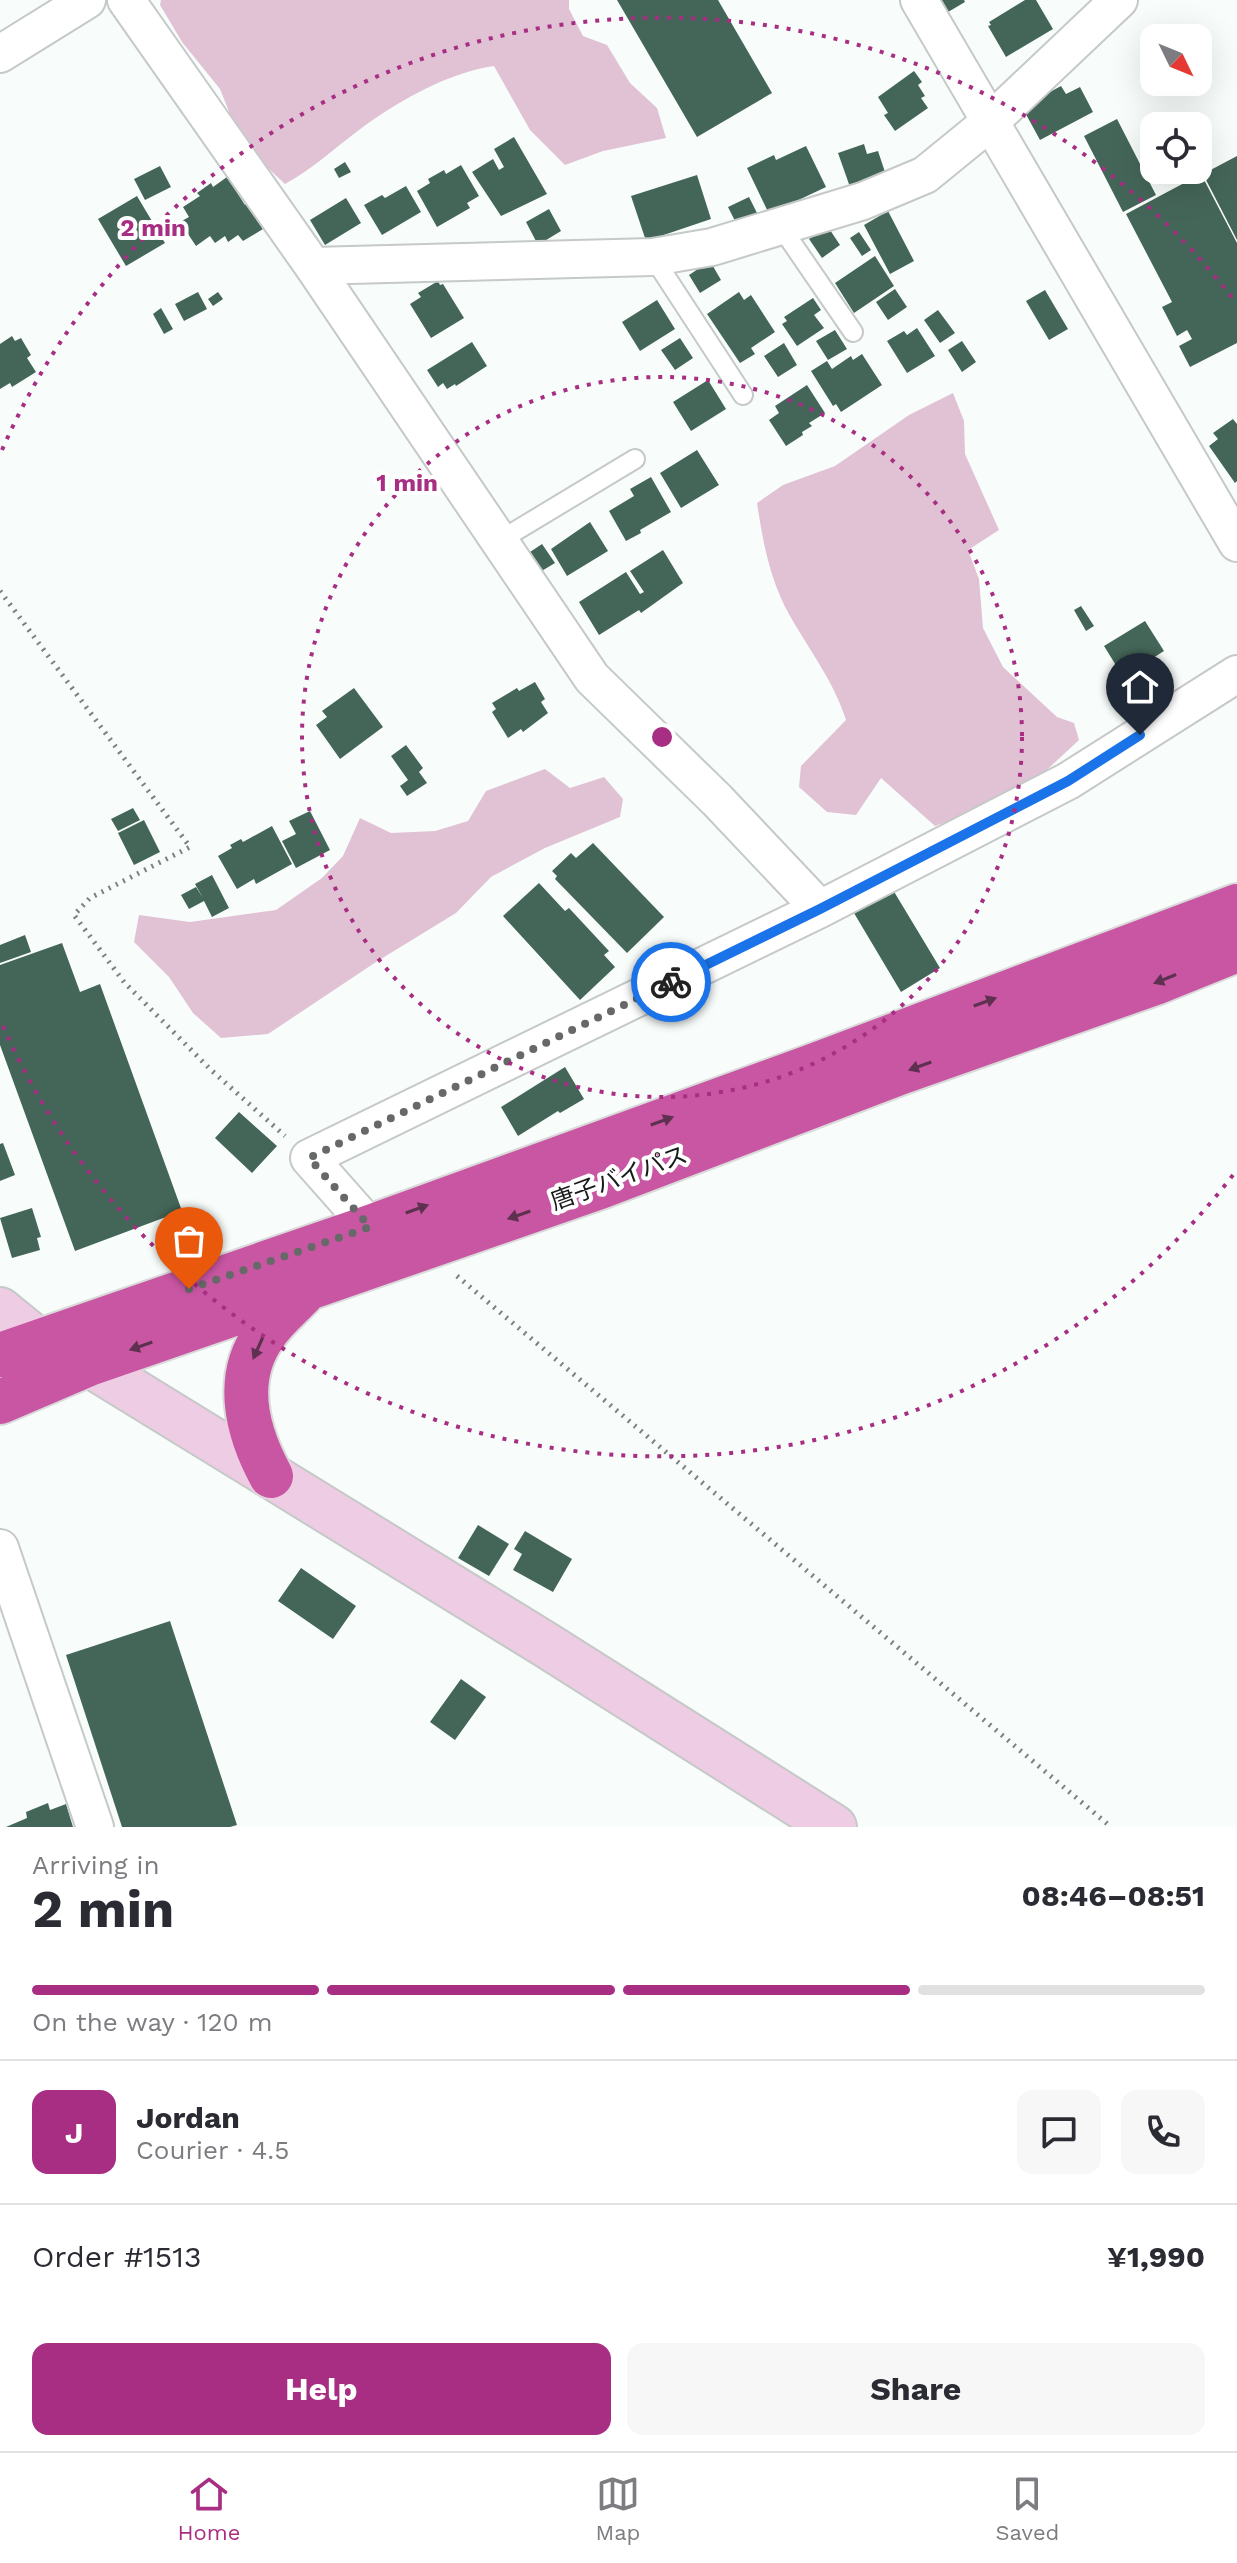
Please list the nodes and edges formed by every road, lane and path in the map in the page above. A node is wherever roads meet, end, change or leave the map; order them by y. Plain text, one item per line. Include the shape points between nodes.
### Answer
1 (87, 0) edge
2 (126, 0) edge
3 (919, 0) edge
4 (1119, 0) edge
5 (0, 54) edge
6 (990, 122) junction
7 (781, 227) junction
8 (653, 257) junction
9 (313, 266) junction
10 (853, 332) dead end
11 (743, 395) dead end
12 (635, 459) dead end
13 (499, 541) junction
14 (1237, 543) edge
15 (0, 591) edge
16 (1237, 674) edge
17 (1237, 906) edge
18 (820, 909) junction
19 (1237, 950) edge
20 (309, 1158) junction
21 (370, 1227) junction
22 (424, 1248) junction
23 (308, 1288) junction
24 (0, 1310) edge
25 (19, 1348) edge
26 (89, 1364) junction
27 (0, 1402) edge
28 (271, 1476) junction
29 (0, 1548) edge
30 (95, 1827) edge
31 (834, 1827) edge
32 (1111, 1827) edge

1 - 5 street
2 - 9 street
3 - 6 street
4 - 6 street
6 - 7 street via 925,175
6 - 14 street
7 - 8 street
7 - 10 lane
8 - 9 street
8 - 11 lane
9 - 13 street
12 - 13 lane
13 - 18 street via 592,678
15 - 20 path via 190,847 90,898 74,915 124,982 173,1033
16 - 18 street via 1068,781
21 -> 17 highway, 唐子バイパス
18 - 20 street
19 -> 22 highway, 唐子バイパス
20 - 21 street
21 - 25 highway, 唐子バイパス
22 - 23 highway, 唐子バイパス
22 - 32 path
23 -> 26 highway, 唐子バイパス
23 -> 28 highway via 264,1335 246,1375 253,1433
24 - 25 street
25 - 26 street
26 - 27 highway, 唐子バイパス
26 - 28 street
28 - 31 street
29 - 30 street

